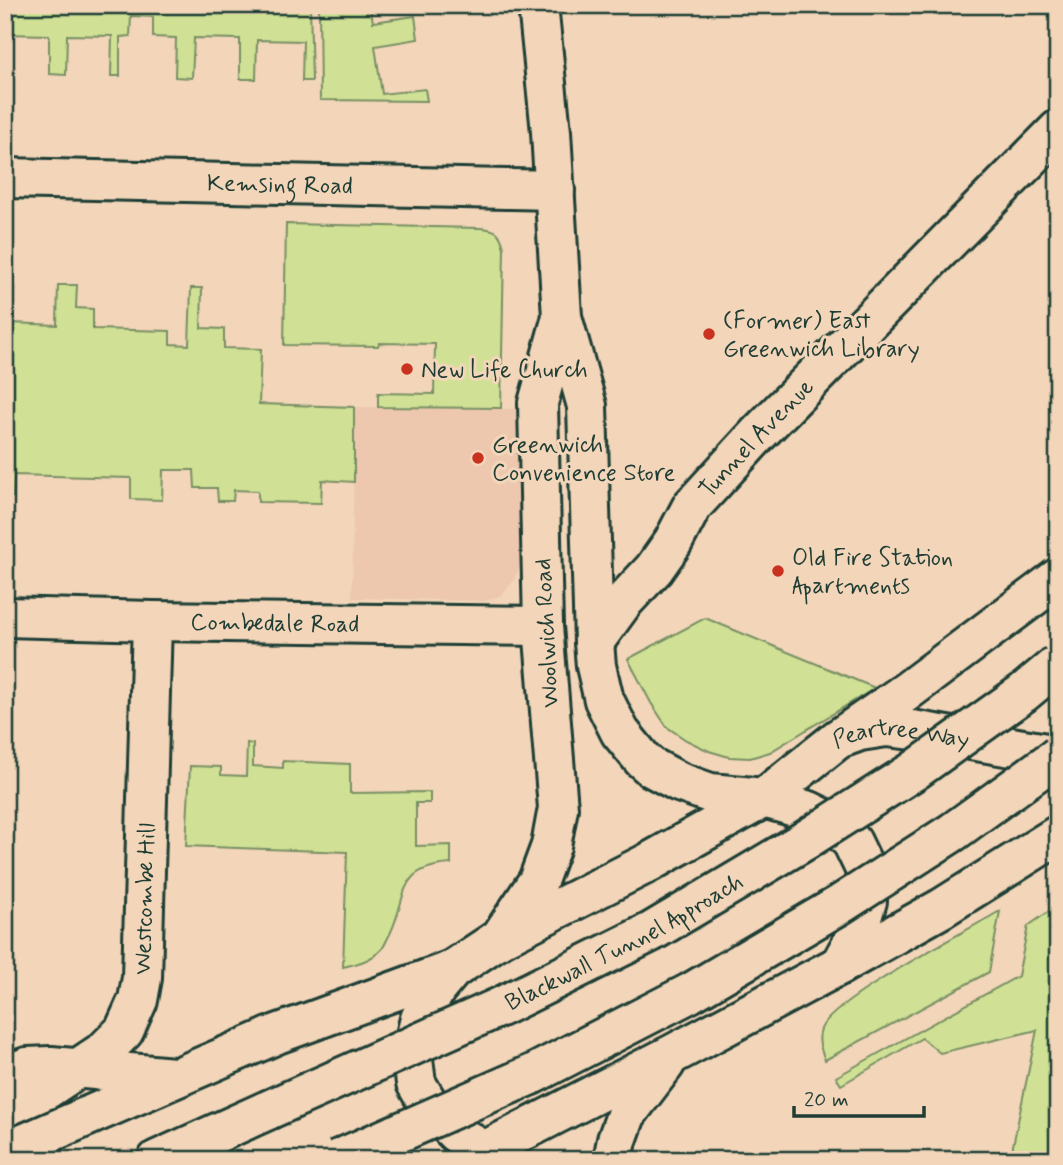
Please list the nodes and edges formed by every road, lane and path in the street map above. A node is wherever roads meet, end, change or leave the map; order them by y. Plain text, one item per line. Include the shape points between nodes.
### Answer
1 (538, 5) edge
2 (1058, 130) edge
3 (5, 178) edge
4 (555, 190) junction
5 (562, 317) junction
6 (1058, 578) edge
7 (5, 617) edge
8 (152, 621) junction
9 (543, 626) junction
10 (594, 642) junction
11 (1058, 664) edge
12 (838, 738) junction
13 (1058, 756) edge
14 (764, 799) junction
15 (1058, 835) edge
16 (500, 938) junction
17 (840, 965) junction
18 (452, 971) junction
19 (673, 1054) junction
20 (79, 1068) junction
21 (5, 1075) edge
22 (176, 1077) junction
23 (5, 1107) edge
24 (5, 1152) edge
25 (482, 1157) edge
26 (157, 1160) edge
27 (337, 1160) edge
28 (613, 1160) edge

1 - 4 main road, Woolwich Road
2 - 10 main road, Tunnel Avenue via 692,506 654,569
3 - 4 main road, Kemsing Road
4 - 5 main road, Woolwich Road
5 - 9 main road, Woolwich Road via 538,403
5 - 10 main road, Woolwich Road via 587,406
6 - 12 main road
7 - 8 main road, Combedale Road
8 - 9 main road, Combedale Road
8 - 20 main road, Westcombe Hill via 142,978 124,1031
9 - 16 main road, Woolwich Road via 558,808 538,881
10 - 14 main road, Woolwich Road via 604,700 620,732 651,767 710,793
11 - 26 main road, Blackwall Tunnel Approach, bridge via 914,771 651,932 502,1006
12 - 13 main road, Peartree Way via 886,727
12 - 14 main road, Peartree Way
13 - 27 main road, bridge via 853,897 690,993 533,1074
14 - 16 main road, Woolwich Road
14 - 17 main road, Woolwich Road via 833,823 852,842 865,869 867,901 857,934
15 - 17 main road
16 - 18 main road, Woolwich Road
17 - 19 main road, Woolwich Road
18 - 22 main road via 288,1030
18 - 25 main road, Woolwich Road via 420,1019 412,1052 416,1083 430,1107
19 - 25 main road, Woolwich Road
19 - 28 main road, Woolwich Road via 626,1115
20 - 21 main road via 27,1067
20 - 22 main road
20 - 23 main road, Westcombe Hill via 47,1089
22 - 24 main road

